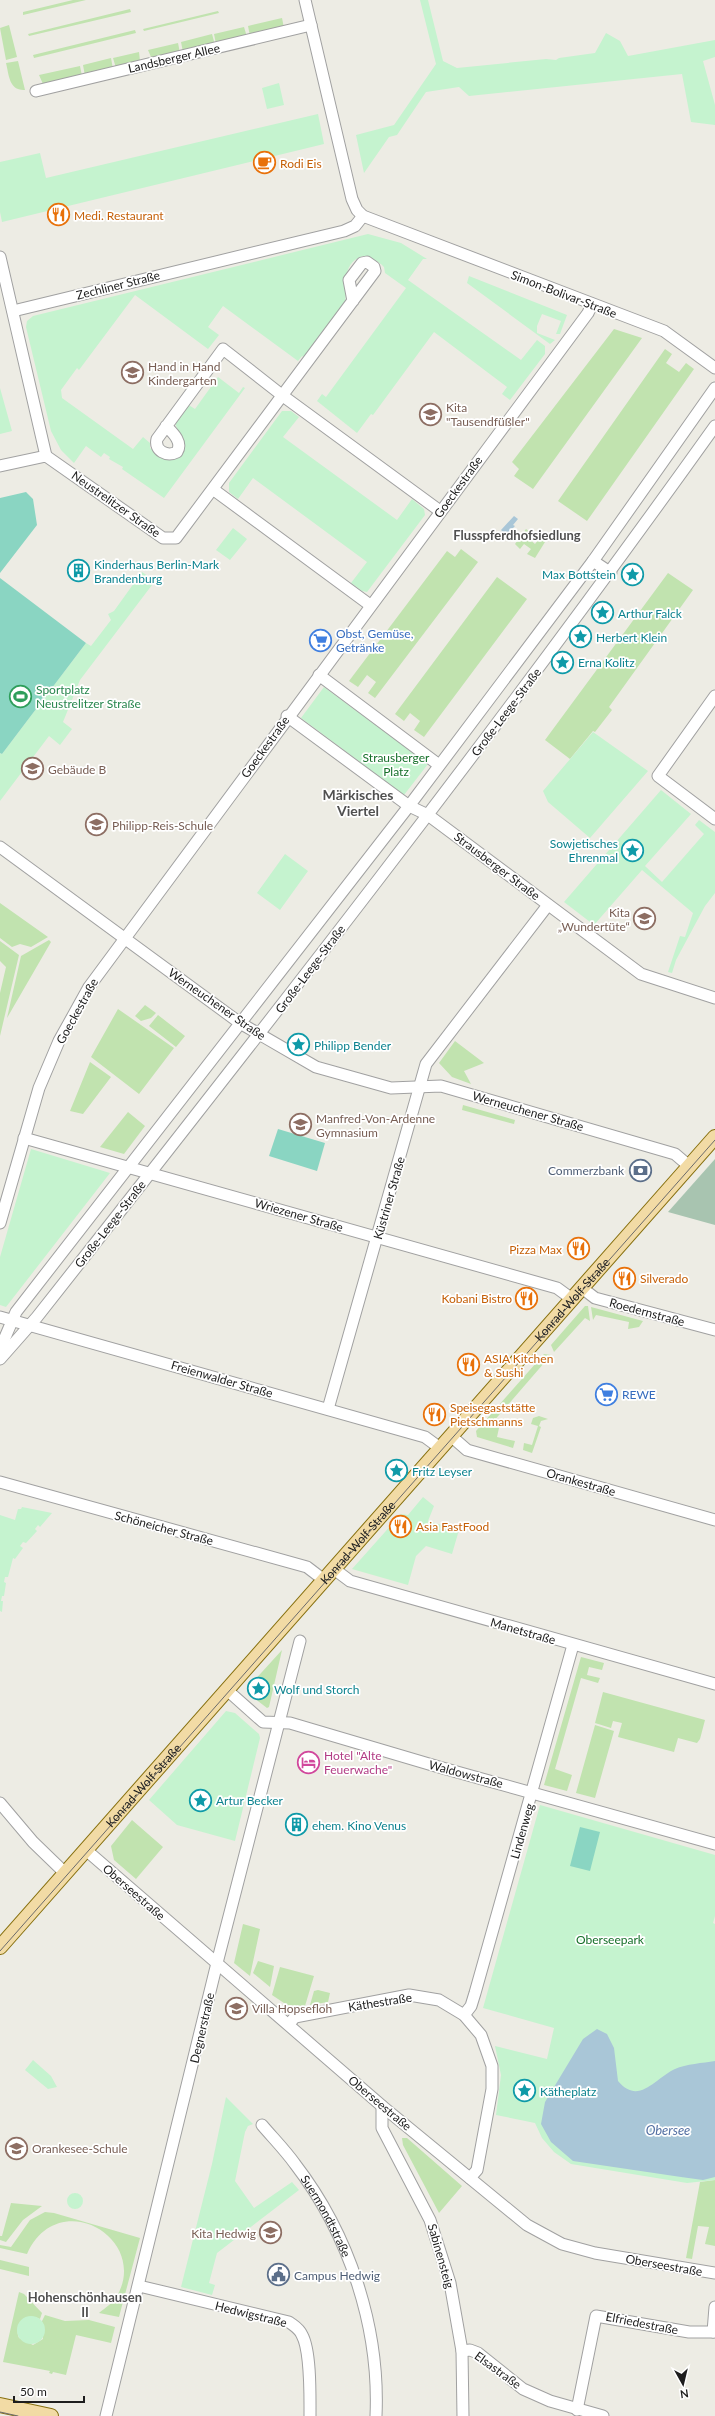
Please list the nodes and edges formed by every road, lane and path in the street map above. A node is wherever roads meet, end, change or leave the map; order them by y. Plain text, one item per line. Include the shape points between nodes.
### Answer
1 (305, 0) edge
2 (312, 25) junction
3 (36, 91) dead end
4 (364, 216) junction
5 (0, 257) edge
6 (353, 301) dead end
7 (592, 304) junction
8 (13, 311) junction
9 (715, 368) edge
10 (715, 388) edge
11 (283, 396) junction
12 (166, 426) dead end
13 (715, 426) edge
14 (46, 456) junction
15 (0, 466) edge
16 (214, 490) junction
17 (440, 511) junction
18 (593, 561) junction
19 (611, 573) junction
20 (370, 605) junction
21 (319, 675) junction
22 (715, 696) edge
23 (287, 716) junction
24 (439, 765) junction
25 (409, 806) junction
26 (428, 815) junction
27 (715, 819) edge
28 (0, 847) edge
29 (548, 905) junction
30 (123, 938) junction
31 (715, 998) edge
32 (240, 1023) junction
33 (260, 1035) junction
34 (420, 1087) junction
35 (715, 1137) edge
36 (24, 1138) junction
37 (689, 1166) junction
38 (128, 1167) junction
39 (149, 1174) junction
40 (0, 1223) edge
41 (377, 1237) junction
42 (582, 1288) junction
43 (572, 1299) junction
44 (6, 1318) edge
45 (30, 1325) junction
46 (715, 1330) edge
47 (0, 1349) edge
48 (0, 1359) edge
49 (328, 1409) junction
50 (451, 1436) junction
51 (440, 1448) junction
52 (0, 1482) edge
53 (715, 1520) edge
54 (334, 1569) junction
55 (324, 1580) junction
56 (300, 1641) dead end
57 (574, 1645) junction
58 (715, 1684) edge
59 (227, 1690) junction
60 (278, 1723) junction
61 (533, 1793) junction
62 (0, 1803) edge
63 (715, 1844) edge
64 (86, 1850) junction
65 (65, 1873) junction
66 (0, 1947) edge
67 (217, 1963) junction
68 (464, 2015) junction
69 (288, 2024) junction
70 (382, 2106) junction
71 (262, 2125) dead end
72 (470, 2178) junction
73 (715, 2273) edge
74 (139, 2286) junction
75 (715, 2307) edge
76 (714, 2333) edge
77 (462, 2351) junction
78 (0, 2405) edge
79 (577, 2410) junction
80 (50, 2416) edge
81 (106, 2416) edge
82 (310, 2416) edge
83 (376, 2416) edge
84 (464, 2416) edge
85 (603, 2416) edge

1 - 2 street
2 - 3 street, Landsberger Allee
2 - 4 street via 352,199 357,210
4 - 7 street, Simon-Bolivar-Straße
4 - 8 street, Zechliner Straße via 355,226 344,231
5 - 8 street
6 - 11 street, Neustrelitzer Straße
7 - 9 street, Simon-Bolivar-Straße via 664,332
7 - 17 street, Goeckestraße via 588,313
8 - 14 street
10 - 18 street, Große-Leege-Straße
11 - 12 street via 223,349
11 - 16 street, Neustrelitzer Straße
11 - 17 street
13 - 19 street, Große-Leege-Straße
14 - 15 street
14 - 16 street, Neustrelitzer Straße via 167,539 179,536
16 - 20 street
17 - 20 street, Goeckestraße
18 - 19 street
18 - 24 street, Große-Leege-Straße
19 - 26 street, Große-Leege-Straße
20 - 21 street, Goeckestraße
21 - 23 street, Goeckestraße
21 - 24 street
22 - 27 street via 658,776
23 - 25 street, Strausberger Straße
23 - 30 street, Goeckestraße
24 - 25 street, Große-Leege-Straße
25 - 26 street, Strausberger Straße
25 - 32 street, Große-Leege-Straße
26 - 29 street, Strausberger Straße
26 - 33 street, Große-Leege-Straße
28 - 30 street, Werneuchener Straße
29 - 31 street, Strausberger Straße via 641,974
29 - 34 street, Küstriner Straße via 432,1054 426,1064
30 - 32 street, Werneuchener Straße
30 - 36 street, Goeckestraße via 89,987 59,1041 39,1088
32 - 33 street, Werneuchener Straße
32 - 38 street, Große-Leege-Straße
33 - 34 street, Werneuchener Straße via 316,1067 391,1088
33 - 39 street, Große-Leege-Straße
34 - 37 street, Werneuchener Straße via 441,1086 675,1154
34 - 41 street, Küstriner Straße
35 - 37 main road, Konrad-Wolf-Straße
36 - 38 street, Wriezener Straße
36 - 40 street, Goeckestraße
37 - 42 main road, Konrad-Wolf-Straße
38 - 39 street, Wriezener Straße
38 - 44 street, Große-Leege-Straße
39 - 41 street, Wriezener Straße
39 - 45 street, Große-Leege-Straße
41 - 43 street, Wriezener Straße via 557,1288
41 - 49 street, Küstriner Straße
42 - 43 main road, Konrad-Wolf-Straße
42 - 46 street, Roedernstraße via 595,1298
43 - 50 main road, Konrad-Wolf-Straße
44 - 45 street, Freienwalder Straße
44 - 47 street, Große-Leege-Straße
45 - 48 street, Große-Leege-Straße
45 - 49 street, Freienwalder Straße
49 - 51 street, Freienwalder Straße via 424,1437
50 - 51 main road, Konrad-Wolf-Straße
50 - 53 street, Orankestraße via 467,1450
51 - 54 main road, Konrad-Wolf-Straße
52 - 55 street, Schöneicher Straße via 307,1567
54 - 55 main road, Konrad-Wolf-Straße
54 - 57 street, Manetstraße via 350,1581
55 - 59 main road, Konrad-Wolf-Straße
56 - 60 street, Degnerstraße
57 - 58 street, Manetstraße
57 - 61 street, Lindenweg
59 - 60 street, Waldowstraße via 263,1722
59 - 64 main road, Konrad-Wolf-Straße
60 - 61 street, Waldowstraße via 290,1723
60 - 67 street, Degnerstraße
61 - 63 street, Waldowstraße
61 - 68 street, Lindenweg via 471,2006
62 - 65 street via 33,1842
64 - 65 main road, Konrad-Wolf-Straße
64 - 67 street, Oberseestraße
65 - 66 main road, Konrad-Wolf-Straße
67 - 69 street, Oberseestraße
67 - 74 street, Degnerstraße
68 - 69 street, Käthestraße via 439,2000 409,1996 295,2017
68 - 72 street, Käthestraße via 481,2035 486,2046 492,2078 477,2170
69 - 70 street, Oberseestraße
70 - 72 street, Oberseestraße
70 - 77 street, Sabinensteig via 382,2128 437,2236 450,2283
71 - 83 street, Suermondtstraße via 307,2180 334,2228 361,2293 370,2338
72 - 73 street, Oberseestraße via 527,2225 562,2244 595,2253
74 - 81 street, Degnerstraße
74 - 82 street, Hedwigstraße via 289,2322 297,2327 306,2351
75 - 76 street
76 - 79 street, Elfriedestraße via 689,2332 596,2316
77 - 79 street, Elsastraße via 478,2353 523,2389
77 - 84 street, Sabinensteig
78 - 80 main road
79 - 85 street, Elsastraße

